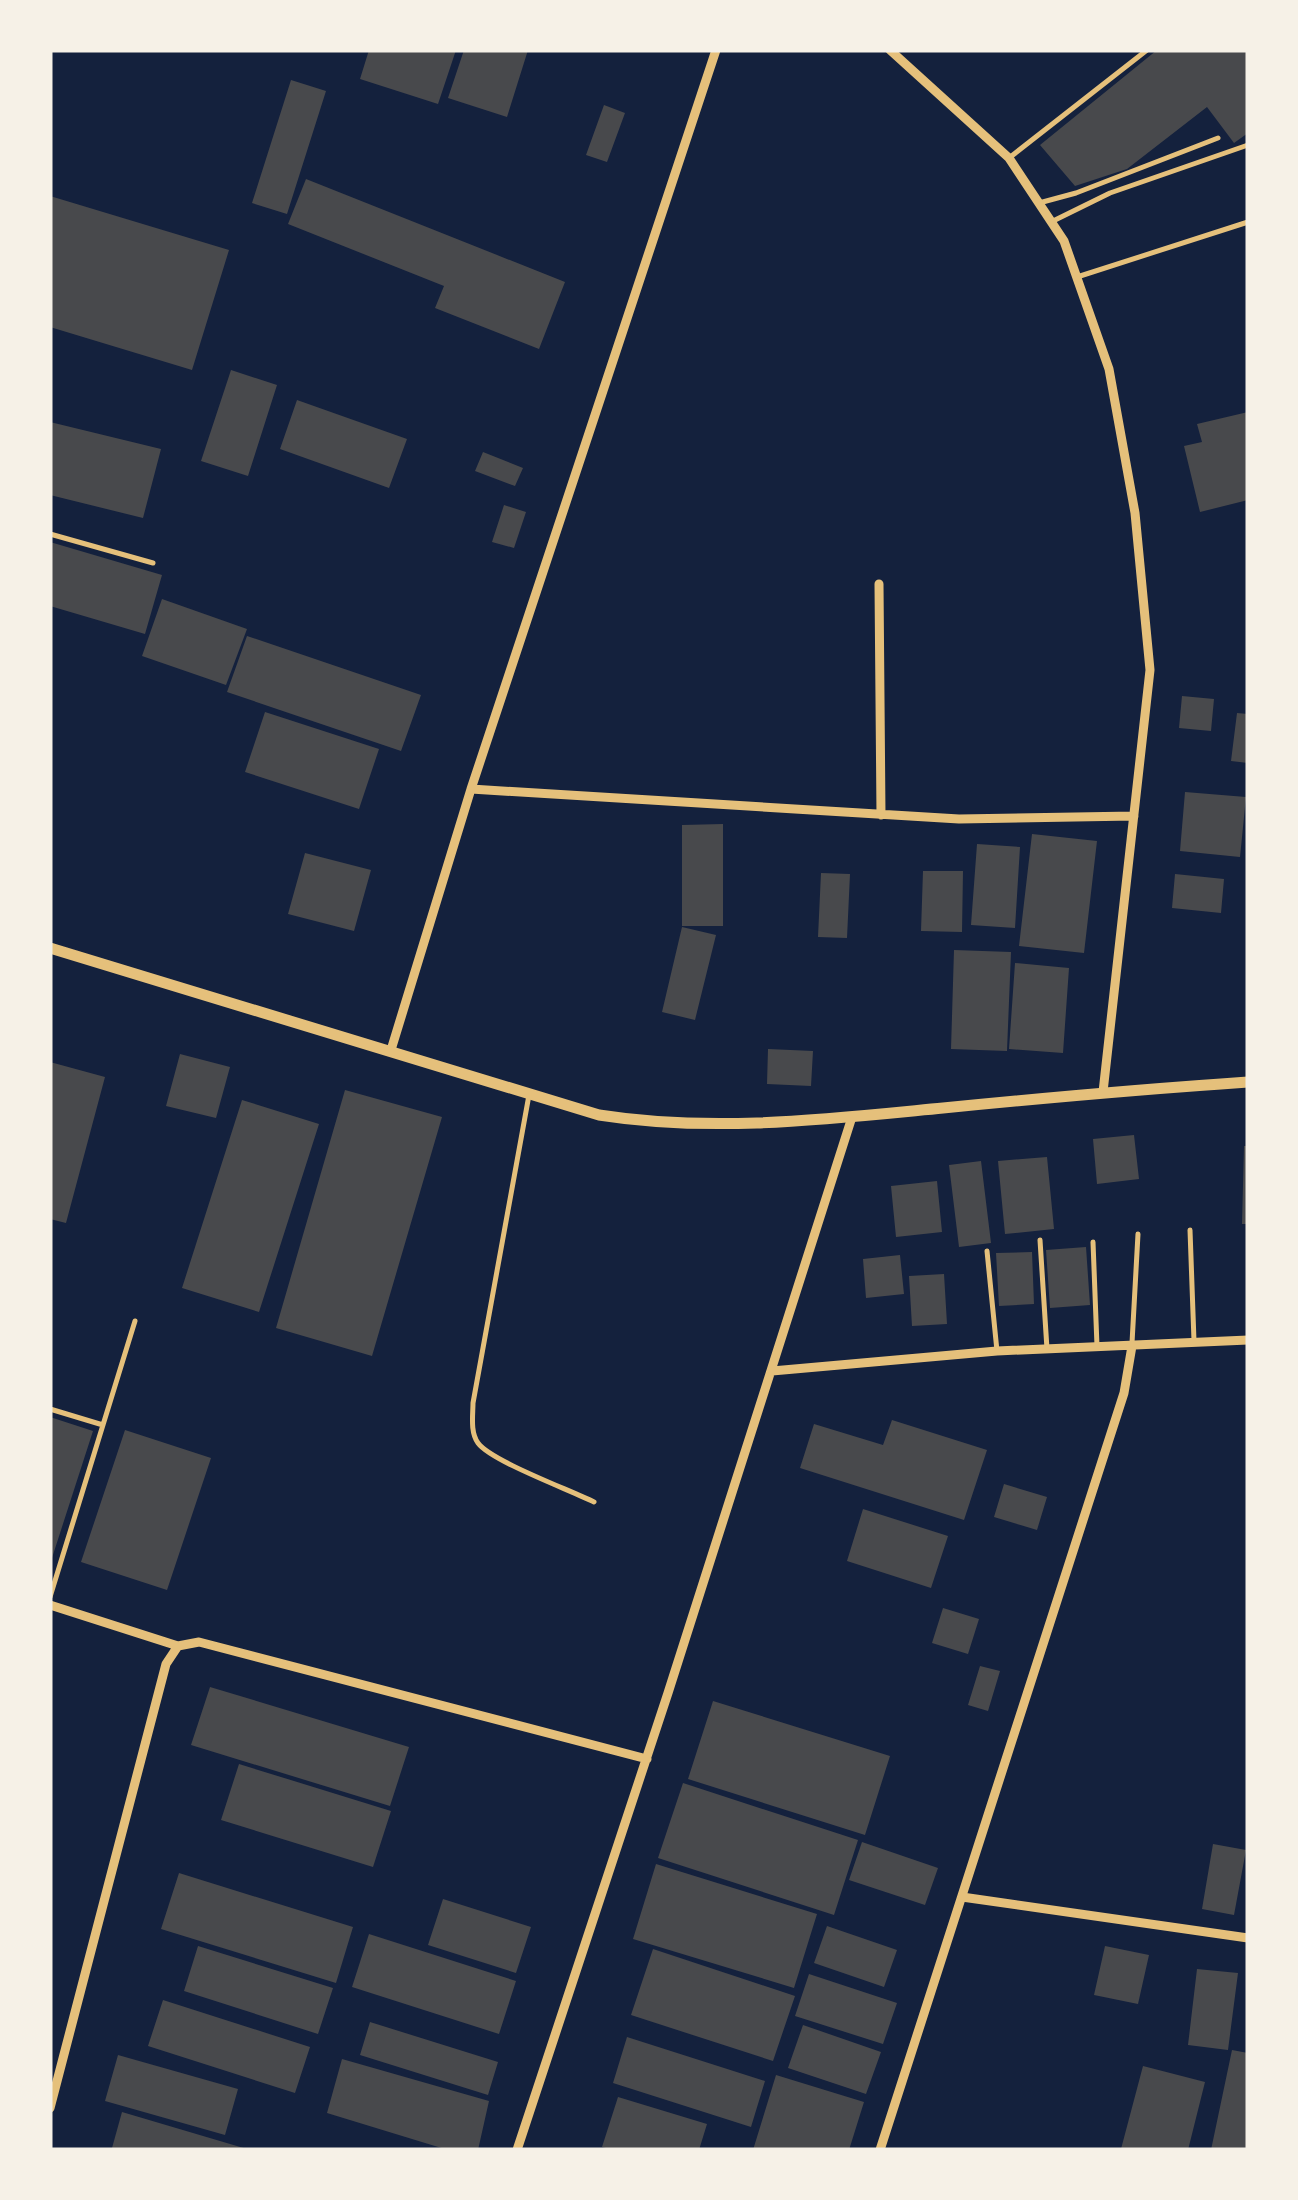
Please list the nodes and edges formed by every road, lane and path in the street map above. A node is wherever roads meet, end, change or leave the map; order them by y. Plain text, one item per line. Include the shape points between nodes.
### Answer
1 (716, 50) edge
2 (890, 50) edge
3 (1147, 50) edge
4 (1218, 138) dead end
5 (1248, 145) edge
6 (1008, 158) junction
7 (1039, 203) junction
8 (1052, 222) junction
9 (1248, 222) edge
10 (1077, 277) junction
11 (50, 534) edge
12 (153, 563) dead end
13 (879, 584) dead end
14 (471, 790) junction
15 (880, 815) junction
16 (1134, 816) junction
17 (50, 948) edge
18 (392, 1050) junction
19 (1248, 1082) edge
20 (530, 1092) junction
21 (1103, 1092) junction
22 (852, 1117) junction
23 (1190, 1230) dead end
24 (1138, 1234) dead end
25 (1040, 1240) dead end
26 (1093, 1242) dead end
27 (987, 1251) dead end
28 (135, 1320) dead end
29 (1248, 1340) edge
30 (1194, 1344) junction
31 (1097, 1346) junction
32 (1132, 1346) junction
33 (1048, 1349) junction
34 (996, 1352) junction
35 (772, 1371) junction
36 (50, 1409) edge
37 (103, 1425) junction
38 (594, 1502) dead end
39 (50, 1596) edge
40 (50, 1606) edge
41 (178, 1646) junction
42 (647, 1759) junction
43 (962, 1898) junction
44 (1248, 1938) edge
45 (50, 2108) edge
46 (518, 2150) edge
47 (880, 2150) edge

1 - 14 street
2 - 6 street
3 - 6 lane
4 - 7 lane
5 - 8 lane via 1110,193
6 - 7 street
7 - 8 street
8 - 10 street
9 - 10 lane
10 - 16 street via 1110,370 1136,512 1150,670
11 - 12 lane
13 - 15 street
14 - 15 street
14 - 18 street
15 - 16 street
16 - 21 street
17 - 18 street
18 - 20 street
19 - 21 street
20 - 22 street via 599,1115 650,1123
20 - 38 lane via 473,1426 477,1442 492,1454
21 - 22 street
22 - 35 street
23 - 30 lane
24 - 32 lane
25 - 33 lane
26 - 31 lane
27 - 34 lane
28 - 37 lane
29 - 30 street
30 - 32 street
31 - 32 street
31 - 33 street
32 - 43 street via 1124,1394
33 - 34 street
34 - 35 street
35 - 42 street
36 - 37 lane
37 - 39 lane
40 - 41 street
41 - 42 street via 199,1642
41 - 45 street via 166,1664
42 - 46 street
43 - 44 street
43 - 47 street

